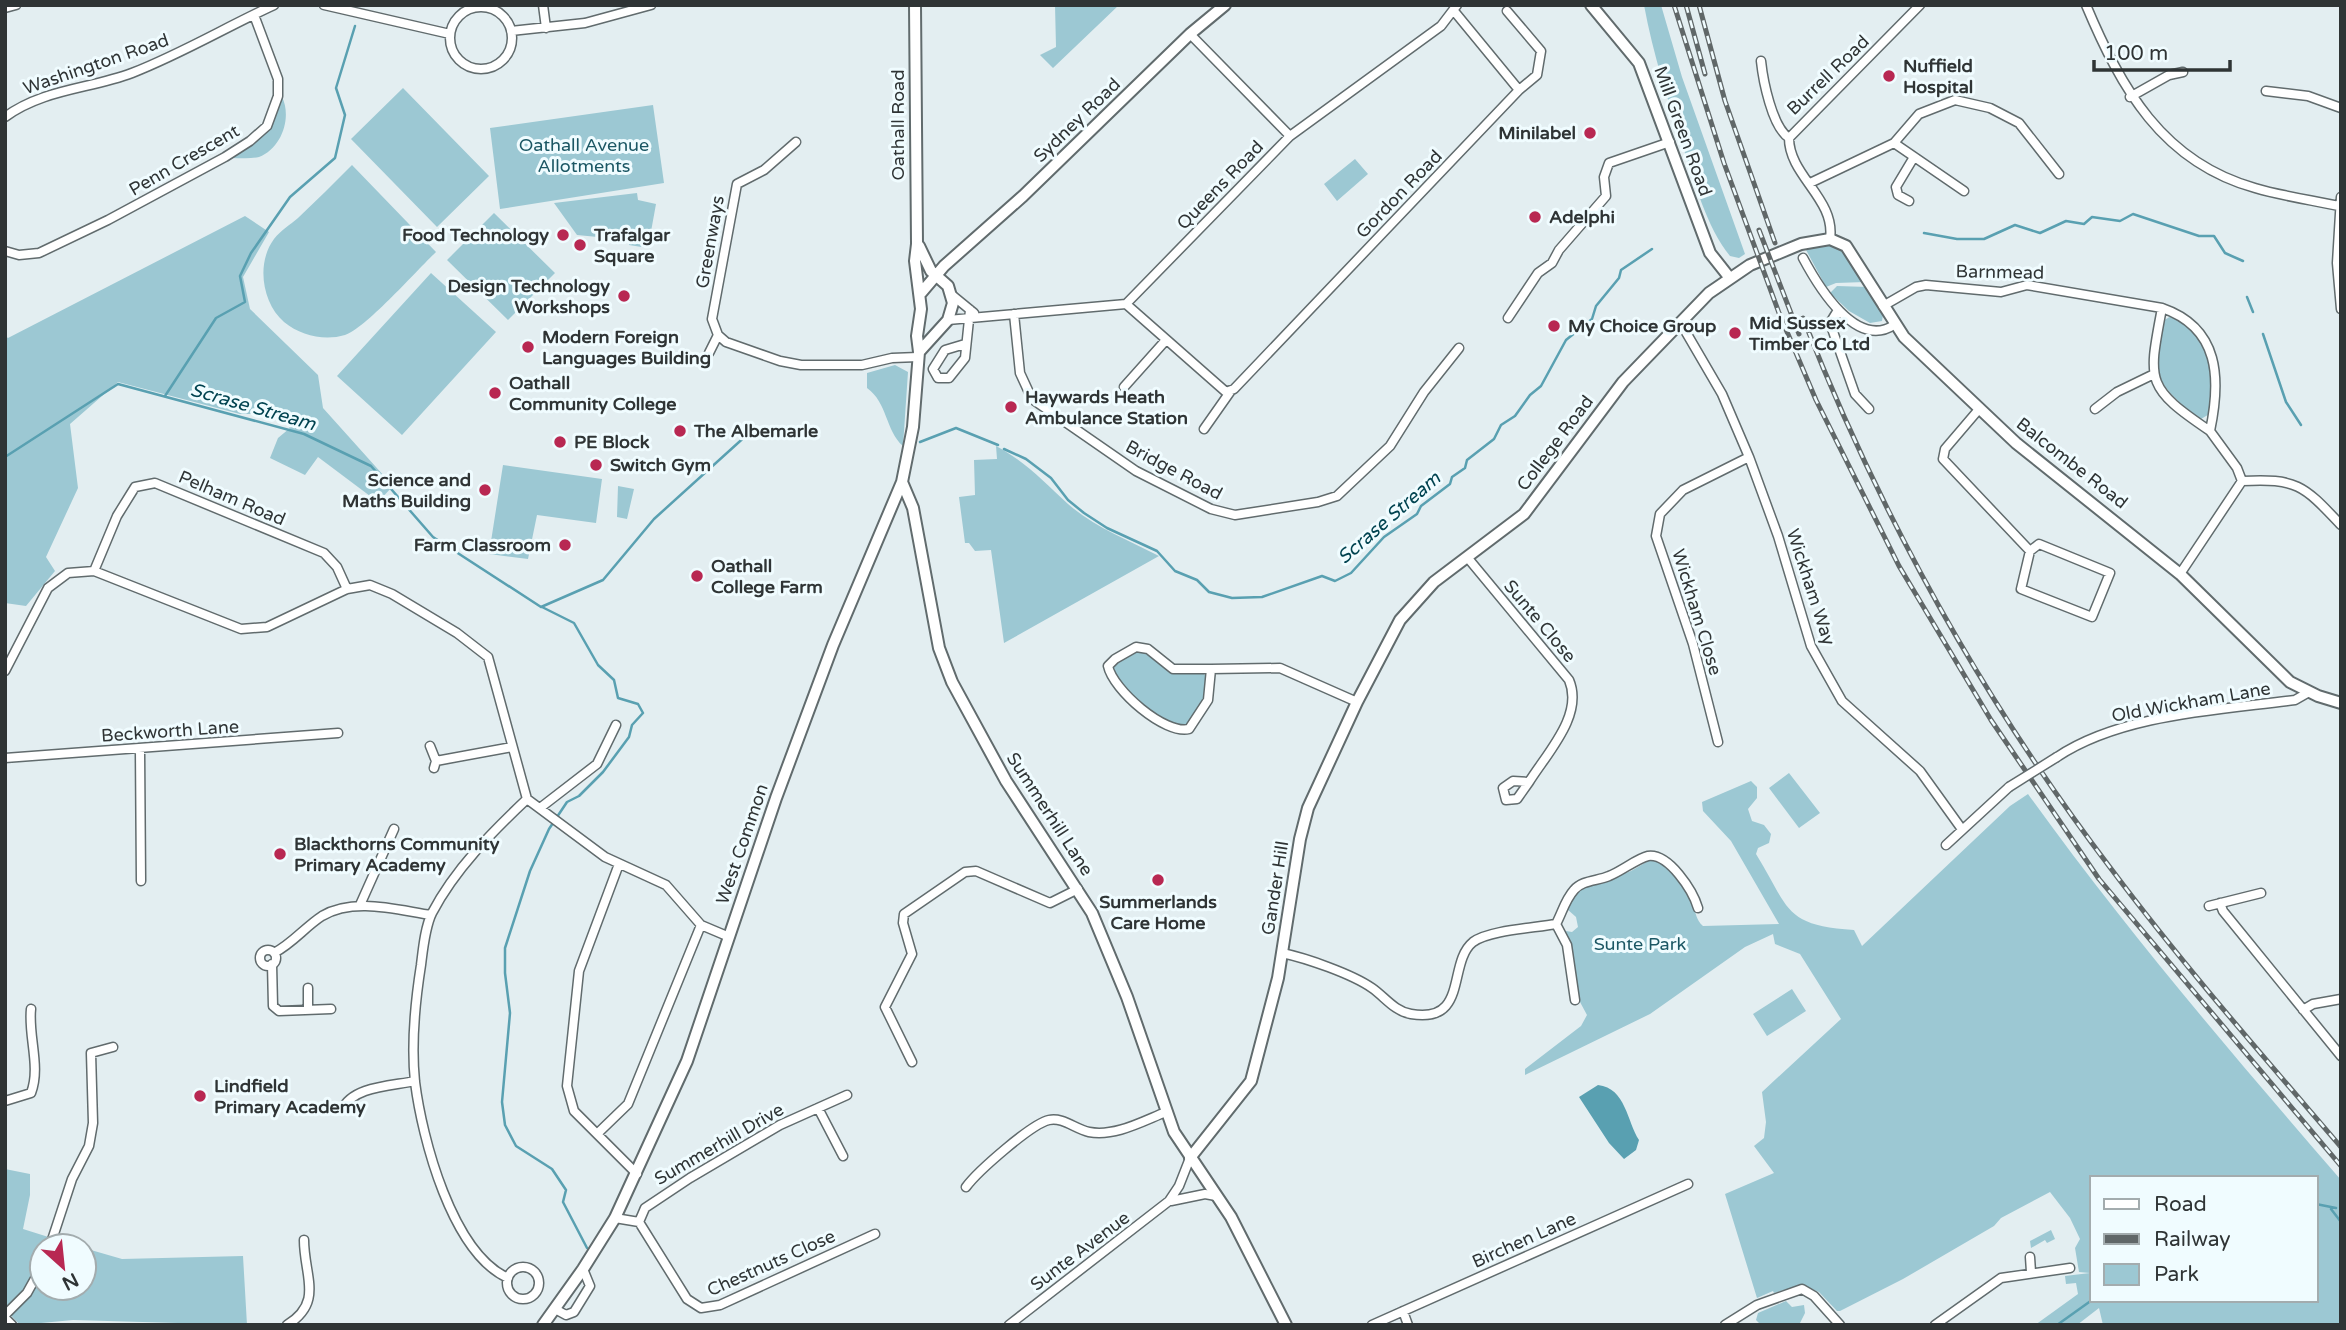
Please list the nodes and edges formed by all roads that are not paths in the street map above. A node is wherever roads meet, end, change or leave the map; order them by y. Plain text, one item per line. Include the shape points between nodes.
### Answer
1 (16, 5) edge
2 (274, 5) edge
3 (543, 5) edge
4 (651, 5) edge
5 (915, 5) edge
6 (1225, 5) edge
7 (1591, 5) edge
8 (1920, 5) edge
9 (2086, 5) edge
10 (329, 6) edge
11 (5, 8) edge
12 (1456, 8) edge
13 (1507, 11) dead end
14 (254, 15) junction
15 (546, 27) junction
16 (511, 31) junction
17 (450, 34) junction
18 (1190, 34) junction
19 (1761, 61) dead end
20 (2183, 72) dead end
21 (1519, 90) junction
22 (2266, 91) dead end
23 (2130, 97) junction
24 (2341, 108) edge
25 (5, 117) edge
26 (1290, 136) junction
27 (1789, 138) junction
28 (796, 142) dead end
29 (1670, 142) junction
30 (1894, 143) junction
31 (1914, 157) junction
32 (2059, 174) dead end
33 (1810, 183) junction
34 (1964, 191) dead end
35 (1909, 201) dead end
36 (2340, 202) edge
37 (1830, 239) junction
38 (919, 248) junction
39 (5, 251) edge
40 (1803, 258) dead end
41 (954, 260) junction
42 (1728, 277) junction
43 (941, 284) junction
44 (921, 293) junction
45 (1126, 304) junction
46 (1883, 306) junction
47 (2162, 308) junction
48 (922, 309) junction
49 (2341, 309) edge
50 (1838, 310) junction
51 (970, 314) junction
52 (1014, 314) junction
53 (1508, 318) dead end
54 (946, 321) junction
55 (1680, 322) junction
56 (1894, 325) junction
57 (718, 335) junction
58 (1166, 340) junction
59 (965, 344) junction
60 (1459, 348) dead end
61 (709, 353) dead end
62 (919, 354) junction
63 (2152, 375) junction
64 (1124, 387) dead end
65 (1230, 392) junction
66 (1980, 408) junction
67 (1869, 409) dead end
68 (2095, 409) dead end
69 (1204, 429) dead end
70 (2210, 431) junction
71 (1749, 457) junction
72 (2242, 481) junction
73 (902, 482) junction
74 (2341, 526) edge
75 (2030, 551) junction
76 (1467, 557) junction
77 (94, 571) junction
78 (2180, 573) junction
79 (347, 589) junction
80 (1400, 620) joint
81 (1210, 669) junction
82 (5, 671) edge
83 (2309, 692) junction
84 (1357, 702) junction
85 (2341, 704) edge
86 (617, 725) dead end
87 (338, 733) dead end
88 (1718, 742) dead end
89 (430, 746) dead end
90 (512, 747) junction
91 (140, 750) junction
92 (5, 758) edge
93 (1529, 782) dead end
94 (527, 799) junction
95 (540, 808) junction
96 (1961, 828) junction
97 (394, 829) dead end
98 (1946, 845) dead end
99 (620, 864) junction
100 (141, 881) dead end
101 (1078, 889) junction
102 (2260, 893) dead end
103 (2220, 903) junction
104 (360, 905) junction
105 (2209, 906) dead end
106 (1698, 908) dead end
107 (431, 915) junction
108 (1556, 924) junction
109 (701, 925) junction
110 (727, 936) junction
111 (274, 953) junction
112 (1282, 953) junction
113 (272, 964) junction
114 (308, 988) dead end
115 (2341, 999) edge
116 (1575, 1000) dead end
117 (331, 1009) dead end
118 (309, 1010) junction
119 (2303, 1010) junction
120 (33, 1014) dead end
121 (113, 1047) dead end
122 (2341, 1056) edge
123 (912, 1062) dead end
124 (415, 1081) junction
125 (848, 1095) dead end
126 (5, 1101) edge
127 (818, 1108) junction
128 (342, 1110) dead end
129 (1166, 1112) junction
130 (598, 1133) junction
131 (842, 1156) dead end
132 (1191, 1158) junction
133 (637, 1174) junction
134 (1688, 1184) dead end
135 (966, 1187) dead end
136 (1216, 1196) junction
137 (1169, 1201) junction
138 (615, 1218) junction
139 (639, 1222) junction
140 (55, 1232) edge
141 (875, 1234) dead end
142 (304, 1240) dead end
143 (2030, 1257) dead end
144 (2070, 1268) dead end
145 (583, 1269) junction
146 (2031, 1272) junction
147 (508, 1278) dead end
148 (28, 1291) edge
149 (555, 1309) junction
150 (1403, 1311) junction
151 (5, 1317) edge
152 (12, 1325) edge
153 (287, 1325) edge
154 (542, 1325) edge
155 (1009, 1325) edge
156 (1286, 1325) edge
157 (1372, 1325) edge
158 (1408, 1325) edge
159 (1725, 1325) edge
160 (1840, 1325) edge
161 (1935, 1325) edge

1 - 11 street
2 - 14 street, Washington Road
3 - 15 street
4 - 15 street via 585,23
5 - 38 street, Oathall Road
6 - 18 street, Sydney Road
7 - 29 street, Mill Green Road via 1639,62
8 - 27 street, Burrell Road
9 - 23 street
10 - 17 street
12 - 21 street
12 - 26 street, Queens Road via 1419,43
13 - 21 street, Gordon Road via 1541,51 1536,75
14 - 25 street, Washington Road via 128,75 36,99
14 - 39 street, Penn Crescent via 278,79 278,96 267,125 225,157 108,220 39,253
15 - 16 street
16 - 17 street via 500,13 479,7 460,16
16 - 17 street via 505,58 481,69 460,61
18 - 26 street
18 - 41 street, Sydney Road
19 - 27 street via 1780,130
20 - 23 street
21 - 65 street, Gordon Road
22 - 24 street via 2308,96
23 - 36 street via 2155,127 2204,168 2255,188
26 - 45 street, Queens Road
27 - 33 street via 1792,154
28 - 57 street, Greenways via 764,170 737,184 712,319
29 - 42 street, Mill Green Road via 1710,253
29 - 53 street via 1609,163 1604,177 1606,196 1552,263 1538,273
30 - 31 street
30 - 32 street via 1919,114 1955,100 1990,108 2019,123
30 - 33 street
31 - 34 street
31 - 35 street via 1896,187 1898,195
33 - 37 street via 1830,219
36 - 49 street via 2337,264
37 - 42 street via 1801,244
37 - 46 street, Balcombe Road via 1852,252
38 - 41 street via 934,261
38 - 43 street
38 - 44 street, Oathall Road via 915,261
40 - 50 street
41 - 43 street, Sydney Road
41 - 43 street
42 - 55 street, College Road
43 - 44 street
43 - 51 street
43 - 54 street via 952,311
44 - 48 street, West Common
45 - 52 street
45 - 58 street
46 - 47 street, Barnmead via 1926,285 2001,292 2027,285
46 - 56 street, Balcombe Road
47 - 63 street
47 - 70 street, Barnmead via 2192,324 2213,358 2216,409
48 - 54 street via 931,322
48 - 62 street, West Common
50 - 56 street via 1869,330 1882,331
50 - 67 street via 1830,323 1854,394
51 - 52 street
51 - 54 street
51 - 59 street
52 - 60 street, Bridge Road via 1020,373 1032,399 1136,471 1211,509 1235,515 1337,496 1390,446
54 - 62 street
55 - 71 street, Wickham Way via 1722,394
55 - 76 street, College Road via 1629,374 1524,514
56 - 66 street, Balcombe Road
57 - 61 street
57 - 62 street via 793,364 862,365
58 - 64 street
58 - 65 street
59 - 59 street via 962,362 949,378 938,378 933,369 944,350
62 - 73 street, West Common via 913,428
63 - 68 street
63 - 70 street via 2161,391
65 - 69 street, Gordon Road
66 - 75 street via 1945,449 1943,459
66 - 78 street, Balcombe Road via 2027,454
70 - 72 street
71 - 88 street, Wickham Close via 1683,490 1660,514 1657,536 1693,644
71 - 96 street, Wickham Way via 1811,646 1842,701 1920,771
72 - 74 street via 2283,481 2301,487
72 - 78 street
73 - 101 street, Summerhill Lane via 913,508 944,664 1006,781
73 - 110 street, West Common via 833,645
75 - 75 street via 2039,544 2110,573 2092,617 2021,589
76 - 80 street, College Road via 1424,591
76 - 93 street, Sunte Close via 1573,688 1573,711
77 - 79 street via 242,629 267,627
77 - 79 street, Pelham Road via 135,487 155,483 324,553
77 - 82 street via 68,573 48,588
78 - 83 street, Balcombe Road via 2275,669
79 - 90 street via 370,585 392,594 488,657
80 - 84 street, Gander Hill
81 - 81 street via 1173,669 1143,647 1108,666 1124,695 1183,730 1195,724 1208,700
81 - 84 street via 1280,668
83 - 85 street, Balcombe Road
83 - 96 street, Old Wickham Lane, bridge via 2295,700 2189,715 2088,738 2009,787
84 - 112 street, Gander Hill via 1308,808
86 - 95 street via 597,764
87 - 91 street, Beckworth Lane
89 - 90 street via 435,764
90 - 94 street
91 - 92 street, Beckworth Lane
91 - 100 street
94 - 95 street
94 - 107 street via 492,833
95 - 99 street
96 - 98 street, Old Wickham Lane
97 - 104 street
99 - 109 street via 666,885
99 - 130 street via 579,971 567,1086 574,1111
101 - 123 street via 1051,903 976,871 965,872 906,911 903,923 912,954 885,1007
101 - 129 street, Summerhill Lane via 1101,932
102 - 103 street
103 - 105 street
103 - 119 street
104 - 107 street
104 - 111 street via 323,915 292,944
106 - 108 street via 1671,866 1645,856 1624,870 1578,886
107 - 124 street via 415,1004
108 - 112 street via 1475,941 1465,952 1450,1002 1438,1011 1419,1015 1400,1011 1360,982
108 - 116 street via 1567,945
109 - 110 street
109 - 130 street via 628,1104
110 - 133 street, West Common via 687,1061
111 - 113 street
111 - 113 street via 267,950 260,957 265,965
112 - 132 street, Gander Hill via 1251,1081
113 - 118 street via 273,1006
114 - 118 street
115 - 119 street
117 - 118 street
119 - 122 street
120 - 126 street via 36,1080 31,1093
121 - 140 street via 93,1051 89,1146 72,1179
124 - 128 street via 356,1094
124 - 147 street via 427,1141 452,1209 472,1244 492,1268
125 - 127 street, Summerhill Drive
127 - 131 street
127 - 139 street, Summerhill Drive via 780,1125 657,1198 645,1208
129 - 132 street, Summerhill Lane
129 - 135 street via 1101,1133 1080,1130 1058,1119 1044,1121 977,1171
130 - 133 street
132 - 136 street, Summerhill Lane
132 - 137 street, Sunte Avenue
133 - 138 street, West Common
134 - 150 street, Birchen Lane
136 - 137 street, Sunte Avenue
136 - 156 street, Summerhill Lane
137 - 155 street, Sunte Avenue
138 - 139 street
138 - 145 street, West Common
139 - 141 street, Chestnuts Close via 687,1299 701,1308 720,1306
142 - 153 street via 311,1299
143 - 146 street
144 - 146 street
145 - 149 street, West Common
145 - 149 street via 590,1286 574,1312 566,1315
146 - 161 street via 1991,1283
148 - 151 street
149 - 154 street, West Common
150 - 157 street, Birchen Lane
150 - 158 street
151 - 152 street
159 - 160 street via 1757,1305 1802,1289

